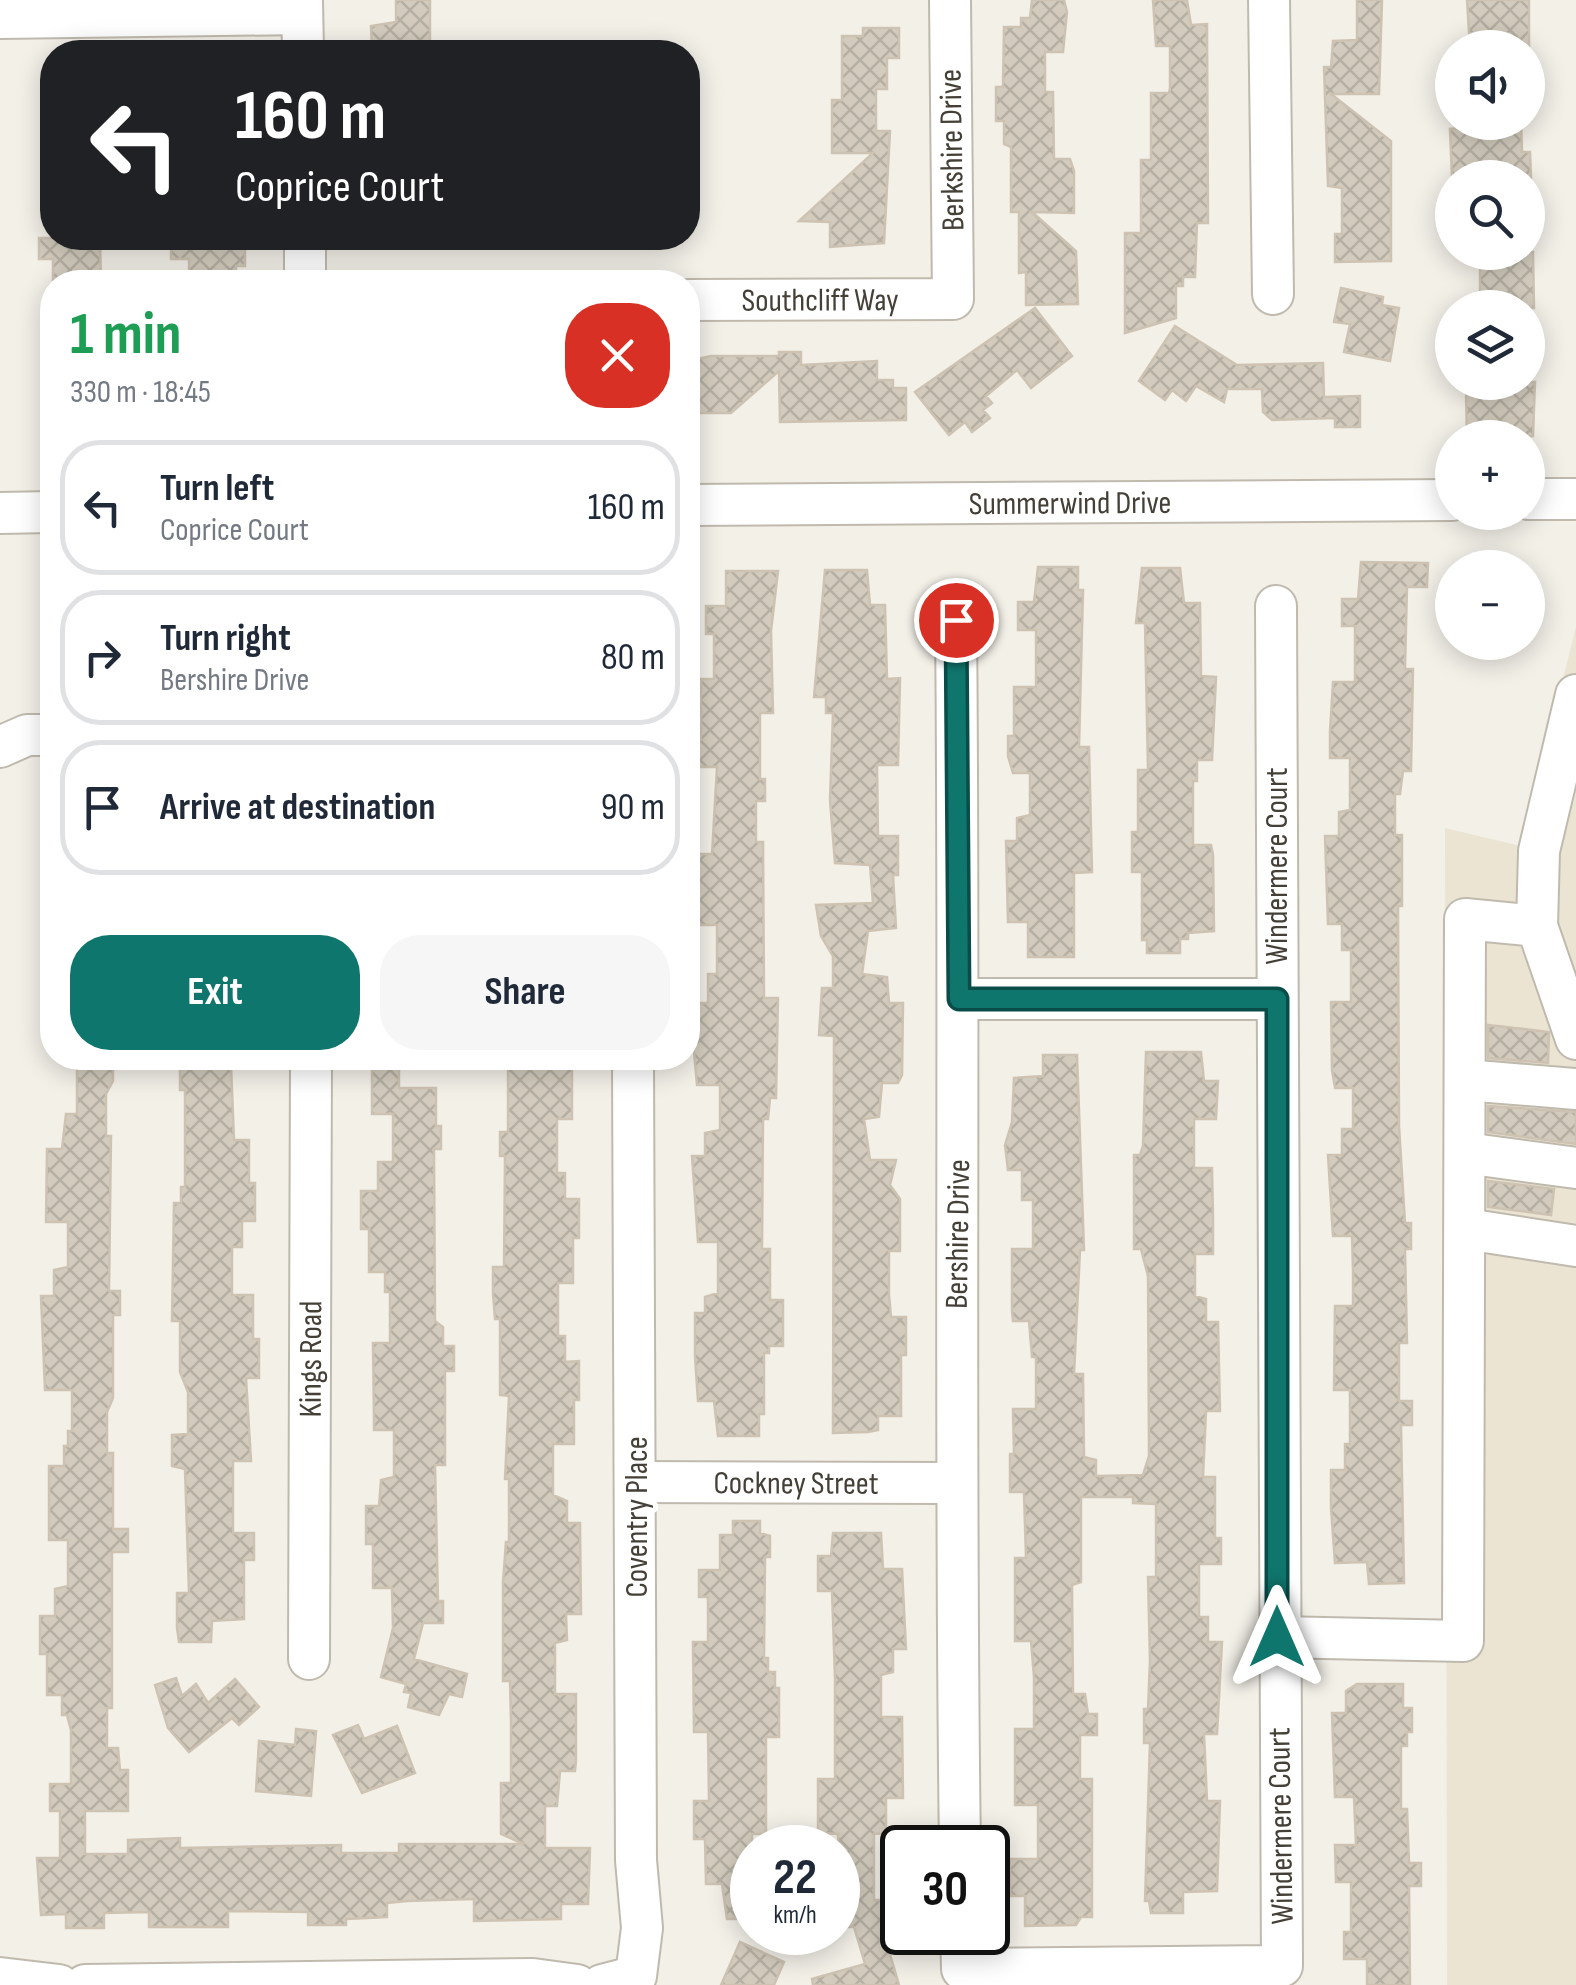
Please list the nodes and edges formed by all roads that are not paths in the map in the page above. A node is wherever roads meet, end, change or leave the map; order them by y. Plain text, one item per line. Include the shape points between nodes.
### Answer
1 (950, 0) edge
2 (1269, 0) edge
3 (0, 18) edge
4 (302, 22) edge
5 (1273, 294) dead end
6 (700, 300) edge
7 (953, 300) joint
8 (1576, 498) edge
9 (1545, 499) edge
10 (1435, 500) edge
11 (700, 505) edge
12 (40, 512) edge
13 (0, 513) edge
14 (1276, 606) dead end
15 (956, 620) dead end
16 (1576, 695) edge
17 (40, 735) edge
18 (0, 747) edge
19 (1537, 926) junction
20 (959, 999) junction
21 (1277, 999) junction
22 (1576, 1039) edge
23 (310, 1070) edge
24 (633, 1070) edge
25 (1465, 1080) junction
26 (1576, 1090) edge
27 (1465, 1153) junction
28 (1576, 1168) edge
29 (1466, 1229) junction
30 (1576, 1246) edge
31 (636, 1482) junction
32 (955, 1483) junction
33 (1277, 1637) junction
34 (309, 1658) dead end
35 (960, 1825) edge
36 (1010, 1953) edge
37 (0, 1978) edge
38 (619, 1981) edge
39 (289, 1984) edge
40 (59, 1985) edge
41 (85, 1985) edge
42 (576, 1985) edge

1 - 7 street, Berkshire Drive
2 - 5 street
3 - 4 street
6 - 7 street, Southcliff Way
8 - 9 street
10 - 11 street, Summerwind Drive
12 - 13 street
14 - 21 street, Windermere Court
15 - 20 street, Bershire Drive
16 - 19 street via 1539,851
17 - 18 street
19 - 22 street
19 - 25 street via 1465,919
20 - 21 street
20 - 32 street, Bershire Drive
21 - 33 street, Windermere Court
23 - 34 street, Kings Road
24 - 31 street, Coventry Place
25 - 26 street
25 - 27 street
27 - 28 street
27 - 29 street
29 - 30 street
29 - 33 street via 1463,1640
31 - 32 street, Cockney Street
31 - 38 street, Coventry Place via 636,1860 642,1928
32 - 35 street, Bershire Drive
33 - 36 street, Windermere Court via 1282,1966
37 - 40 street
39 - 41 street
39 - 42 street

